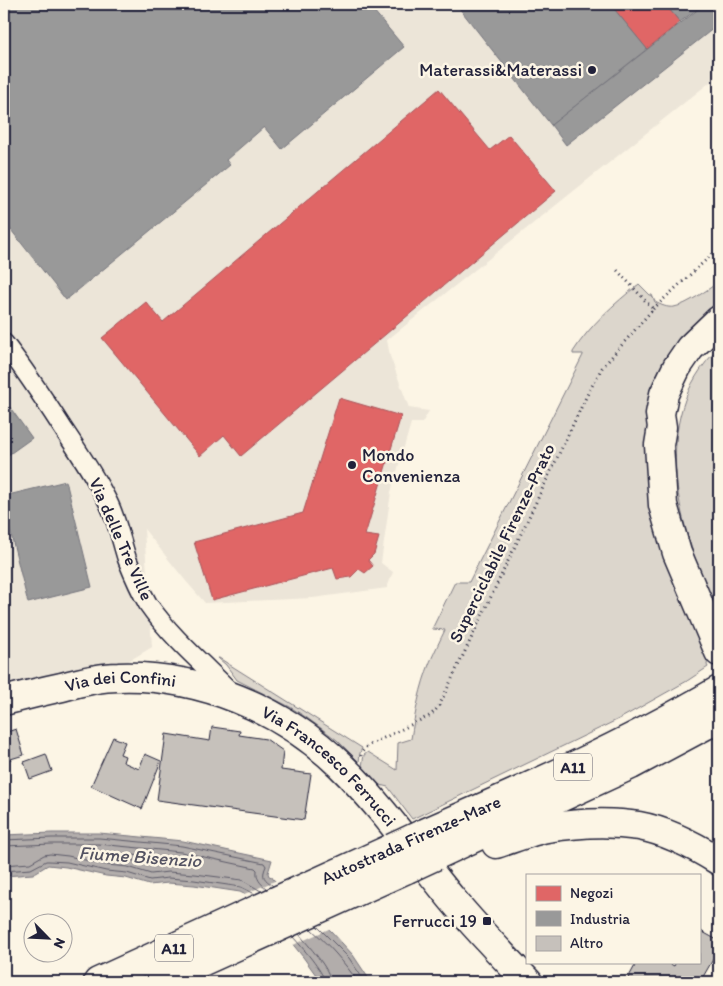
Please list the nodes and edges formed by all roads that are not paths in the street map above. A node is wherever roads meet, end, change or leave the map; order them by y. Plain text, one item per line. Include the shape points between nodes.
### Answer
1 (719, 320) edge
2 (719, 338) edge
3 (4, 343) edge
4 (662, 427) junction
5 (719, 652) edge
6 (719, 690) edge
7 (237, 698) junction
8 (4, 701) edge
9 (719, 718) edge
10 (436, 846) junction
11 (399, 858) junction
12 (719, 861) edge
13 (98, 982) edge
14 (157, 982) edge
15 (528, 982) edge

1 - 4 main road via 690,348 677,367 664,394 660,414
2 - 4 main road via 698,360
3 - 7 street, Via delle Tre Ville via 46,402 108,501 128,560 148,603 184,646
4 - 5 main road via 659,445 663,505 677,553
6 - 10 main road, Autostrada Firenze-Mare / A11 via 660,724 558,774
7 - 8 main road, Via dei Confini via 181,682 117,677 86,681
7 - 15 main road, Via Francesco Ferrucci via 278,719 340,765 470,920
9 - 10 main road, Autostrada Firenze-Mare / A11 via 631,765
10 - 11 main road, Autostrada Firenze-Mare / A11, bridge
10 - 12 main road via 495,844 546,828 604,823 640,826 670,836
11 - 13 main road, Autostrada Firenze-Mare / A11 via 304,888
11 - 14 main road, Autostrada Firenze-Mare / A11 via 324,907

